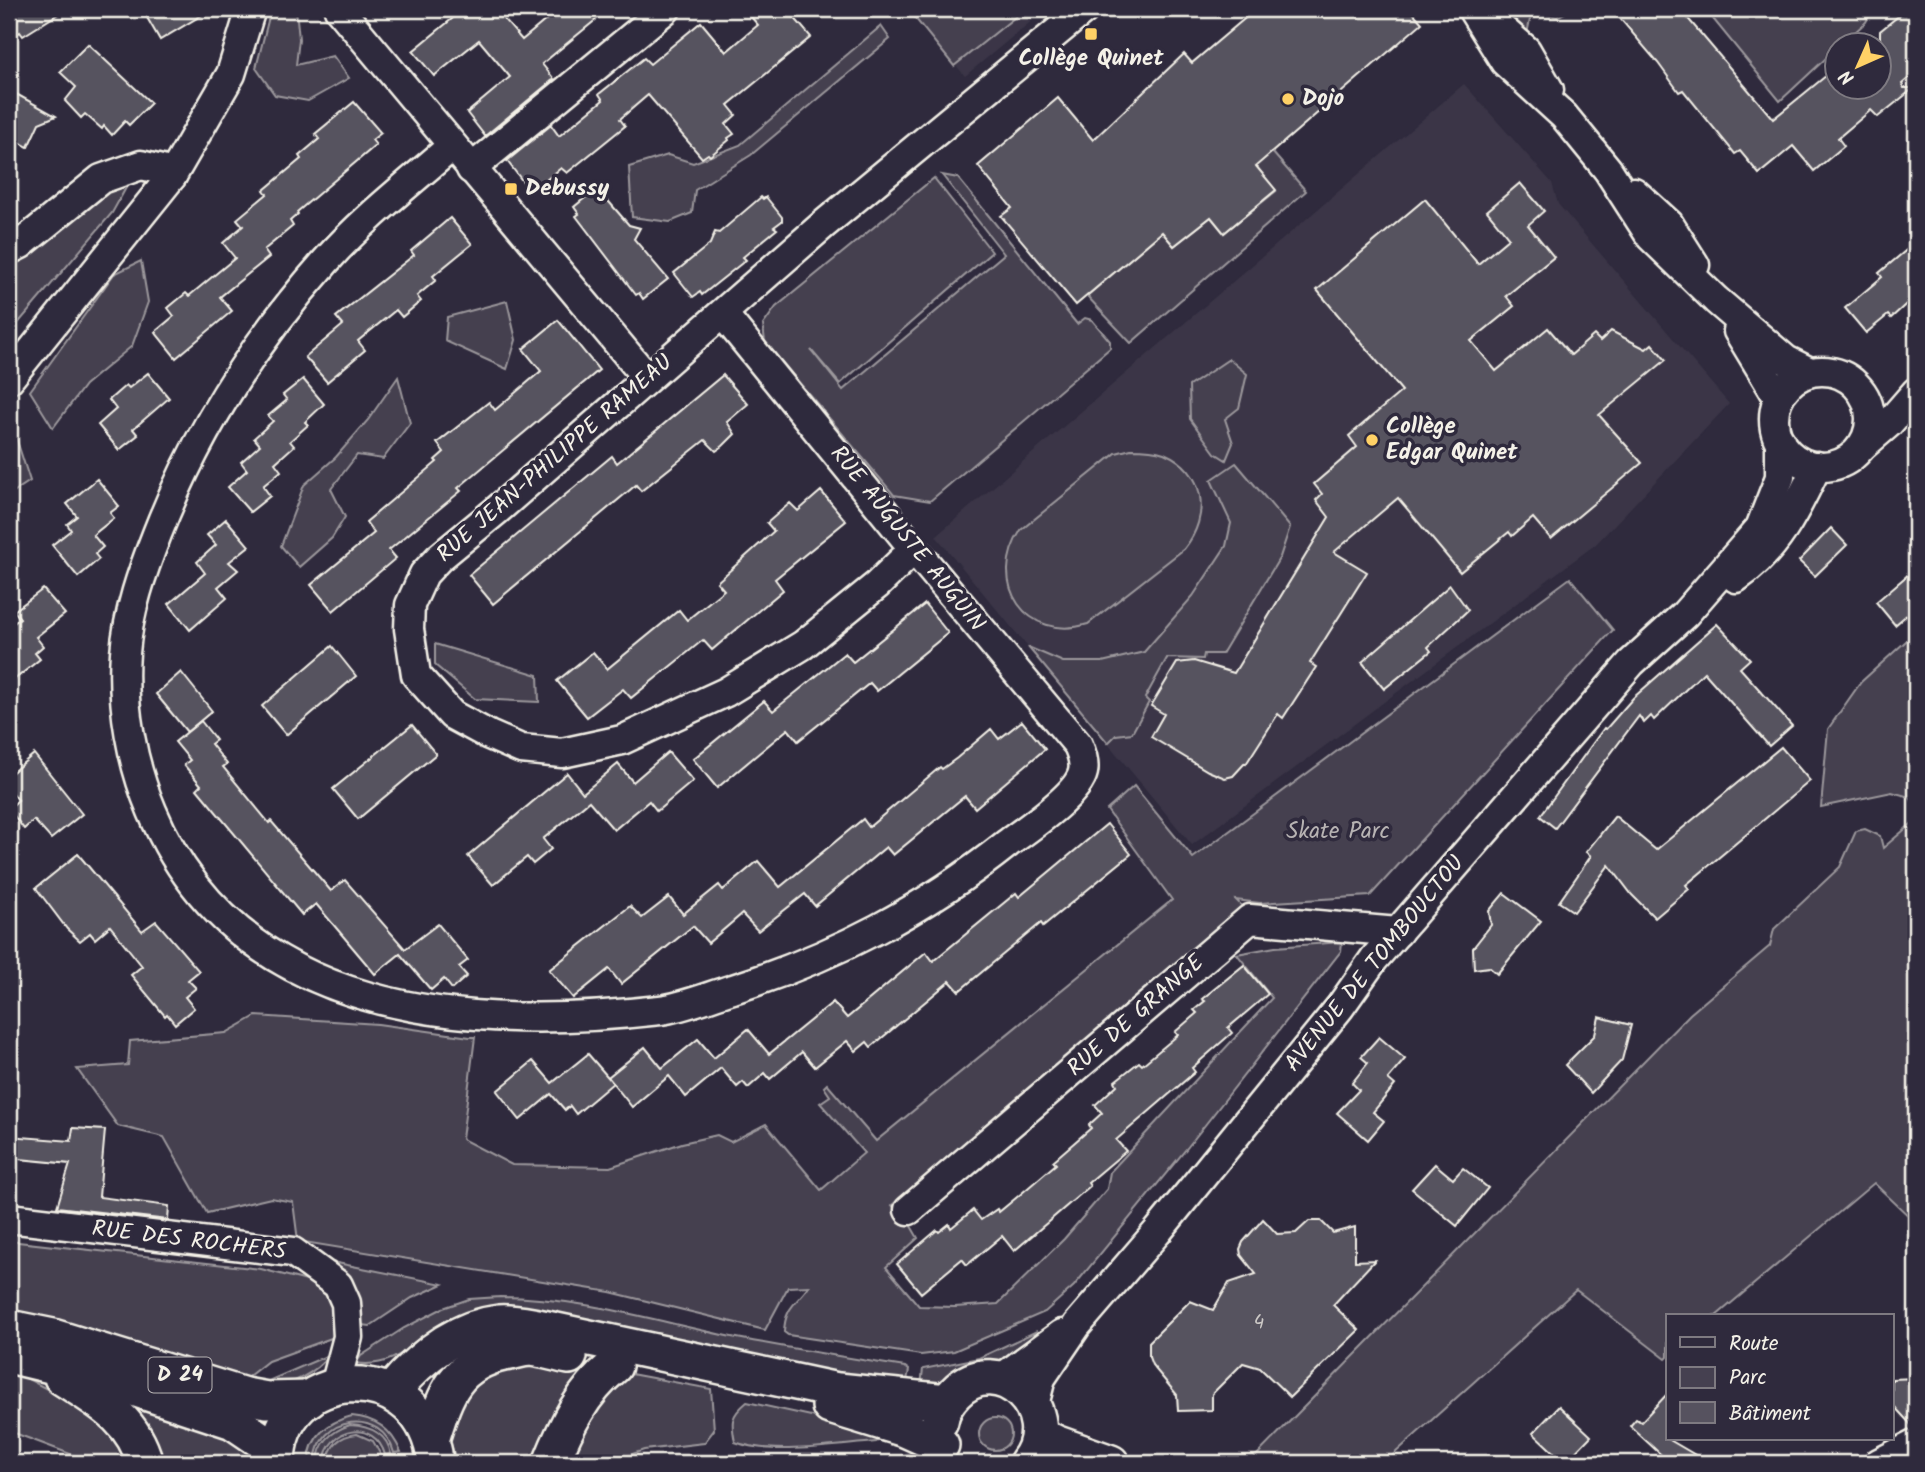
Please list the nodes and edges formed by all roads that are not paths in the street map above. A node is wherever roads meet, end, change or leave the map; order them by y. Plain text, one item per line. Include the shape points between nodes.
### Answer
1 (251, 9) edge
2 (339, 9) edge
3 (666, 9) edge
4 (1085, 9) edge
5 (1472, 9) edge
6 (1479, 9) edge
7 (1564, 116) junction
8 (452, 146) junction
9 (471, 169) junction
10 (172, 176) junction
11 (9, 250) edge
12 (1716, 300) junction
13 (723, 314) junction
14 (1810, 372) junction
15 (647, 378) junction
16 (9, 379) edge
17 (1916, 390) edge
18 (1863, 395) junction
19 (1778, 397) junction
20 (1780, 441) junction
21 (1859, 448) junction
22 (1817, 466) junction
23 (914, 549) junction
24 (1685, 614) junction
25 (1398, 932) junction
26 (909, 1209) dead end
27 (9, 1218) edge
28 (1077, 1325) junction
29 (9, 1328) edge
30 (25, 1360) edge
31 (614, 1366) junction
32 (999, 1380) junction
33 (322, 1392) junction
34 (391, 1392) junction
35 (947, 1402) junction
36 (1033, 1434) edge
37 (1916, 1444) edge
38 (947, 1454) edge
39 (433, 1456) edge
40 (277, 1457) edge
41 (145, 1463) edge
42 (551, 1463) edge
43 (1111, 1463) edge
44 (1879, 1463) edge

1 - 10 street via 231,74
2 - 8 street
3 - 9 street
4 - 13 street, RUE JEAN-PHILIPPE RAMEAU via 823,225
5 - 7 street via 1506,62
6 - 7 street via 1526,50
7 - 12 street via 1608,170 1651,237
8 - 9 street
8 - 23 street, RUE AUGUSTE AUGUIN via 327,259 244,367 173,494 132,607 125,694 145,795 163,838 224,918 264,950 302,972 364,997 437,1012 520,1018 662,1010 786,972 906,915 966,877 1043,816 1082,778 1084,768 1078,745
9 - 15 street
10 - 11 street via 141,165 101,179
10 - 16 street
12 - 14 street via 1786,360
12 - 19 street
13 - 15 street, RUE JEAN-PHILIPPE RAMEAU
13 - 23 street, RUE AUGUSTE AUGUIN
14 - 18 street via 1847,377
14 - 19 street via 1792,380
15 - 23 street, RUE JEAN-PHILIPPE RAMEAU via 424,574 410,605 416,675 452,715 521,749 562,753 622,740 726,692 803,645
17 - 18 street
17 - 21 street via 1889,423
18 - 21 street via 1870,420
19 - 20 street via 1774,423
20 - 22 street via 1791,456
20 - 24 street, AVENUE DE TOMBOUCTOU via 1780,477 1760,528
21 - 22 street via 1842,462
22 - 24 street, AVENUE DE TOMBOUCTOU via 1796,512 1773,545 1746,571
24 - 25 street, AVENUE DE TOMBOUCTOU via 1631,663
25 - 26 street, RUE DE GRANGE via 1250,919
25 - 28 street, AVENUE DE TOMBOUCTOU
27 - 33 street, RUE DES ROCHERS via 293,1252 338,1285 346,1303 348,1337
28 - 32 street, AVENUE DE TOMBOUCTOU
28 - 36 street, AVENUE DE TOMBOUCTOU via 1041,1378
29 - 33 main road, D 24 via 245,1396 267,1400
30 - 40 main road, D 24 via 100,1377 233,1421
30 - 41 main road via 99,1401 131,1429
31 - 38 main road via 818,1403 905,1429
31 - 39 main road via 530,1348 484,1357 454,1382 442,1406
31 - 42 main road via 579,1403
32 - 35 main road via 975,1381
32 - 36 main road via 1023,1392
33 - 34 main road via 368,1384
33 - 40 main road via 294,1412
34 - 35 main road via 436,1349 464,1332 500,1323 538,1326 838,1391
34 - 39 main road via 420,1417
35 - 38 main road via 939,1431
36 - 43 main road
37 - 44 street

